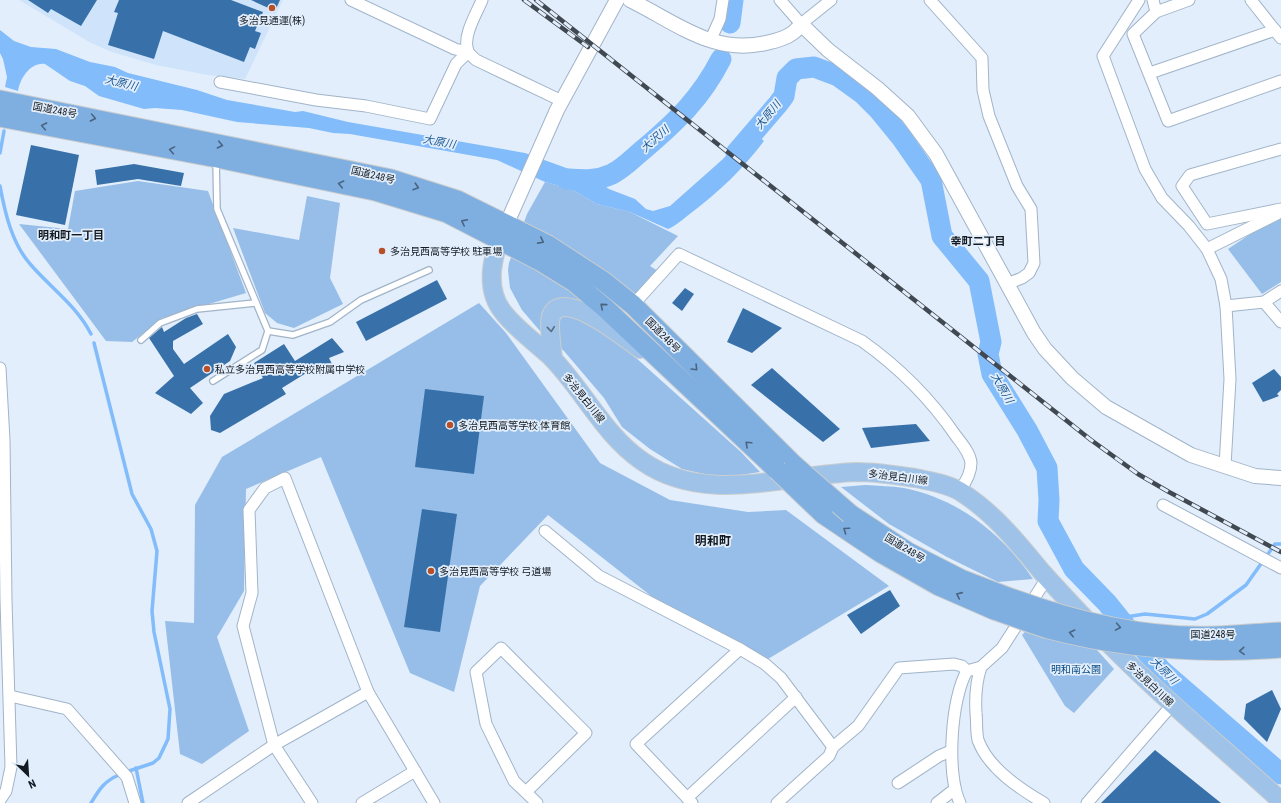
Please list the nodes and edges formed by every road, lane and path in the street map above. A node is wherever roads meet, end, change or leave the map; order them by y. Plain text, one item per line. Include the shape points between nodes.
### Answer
1 (351, 0) edge
2 (482, 0) edge
3 (617, 0) edge
4 (630, 0) edge
5 (723, 0) edge
6 (780, 0) edge
7 (831, 0) edge
8 (930, 0) edge
9 (1139, 0) edge
10 (1153, 0) edge
11 (1189, 0) edge
12 (1251, 0) edge
13 (1156, 12) junction
14 (802, 24) junction
15 (1278, 34) edge
16 (710, 41) junction
17 (468, 52) junction
18 (1150, 73) junction
19 (1281, 81) edge
20 (220, 82) dead end
21 (0, 100) edge
22 (560, 105) junction
23 (0, 117) edge
24 (1281, 148) edge
25 (217, 158) junction
26 (1281, 211) edge
27 (503, 232) junction
28 (1207, 249) junction
29 (429, 270) dead end
30 (1007, 284) junction
31 (1281, 291) edge
32 (1264, 302) junction
33 (255, 303) junction
34 (633, 305) junction
35 (1226, 306) junction
36 (1281, 322) edge
37 (268, 331) junction
38 (141, 340) dead end
39 (553, 359) junction
40 (667, 367) junction
41 (0, 368) edge
42 (212, 381) dead end
43 (1225, 466) junction
44 (785, 468) junction
45 (1281, 478) edge
46 (960, 491) junction
47 (1163, 505) dead end
48 (545, 531) dead end
49 (1281, 568) edge
50 (1048, 578) junction
51 (997, 602) junction
52 (1281, 632) edge
53 (1281, 648) edge
54 (740, 649) junction
55 (981, 667) junction
56 (968, 671) junction
57 (368, 692) junction
58 (10, 696) junction
59 (796, 697) junction
60 (1172, 705) junction
61 (274, 745) junction
62 (833, 747) junction
63 (951, 751) junction
64 (415, 770) junction
65 (898, 783) dead end
66 (955, 789) junction
67 (526, 792) junction
68 (0, 800) edge
69 (689, 800) edge
70 (1281, 801) edge
71 (134, 803) edge
72 (188, 803) edge
73 (312, 803) edge
74 (362, 803) edge
75 (434, 803) edge
76 (537, 803) edge
77 (777, 803) edge
78 (937, 803) edge
79 (960, 803) edge
80 (1044, 803) edge
81 (1087, 803) edge

1 - 17 street via 455,49
2 - 17 street via 469,32
3 - 22 street
4 - 16 street via 692,35
5 - 16 street via 720,20
6 - 14 street
7 - 14 street
8 - 30 street via 982,58 983,90 989,116 1017,186 1031,209 1034,263 1029,273
9 - 28 street via 1103,56 1145,170 1162,198
10 - 13 street
11 - 13 street
12 - 15 street
13 - 18 street via 1133,34
14 - 16 street via 796,33 758,46 738,46
14 - 30 street via 828,50 878,88 908,116 936,154
15 - 18 street
17 - 20 street via 456,64 430,119
17 - 22 street via 476,60
18 - 19 street via 1168,121
21 -> 27 highway, 国道248号 via 391,179 457,200
22 - 27 street
25 -> 23 highway, 国道248号
24 - 26 street via 1190,175 1182,186 1207,224
27 -> 25 highway, 国道248号 via 374,191
25 - 33 lane via 217,210
26 - 28 street
27 -> 34 highway, 国道248号 via 548,245 603,281
27 - 39 main road, 多治見白川線 via 491,274 496,301 503,312
40 -> 27 highway, 国道248号 via 574,282 540,261
28 - 35 street via 1221,279
29 - 37 lane via 361,300 330,322 293,335
30 - 43 street via 1045,349 1072,378 1106,407 1191,455
31 - 32 street
32 - 35 street
32 - 36 street
33 - 37 lane
33 - 38 lane via 197,309 160,323
34 -> 44 highway, 国道248号
34 - 46 street via 679,254 862,341 885,357 923,393 939,411 967,452 971,462 970,470
35 - 43 street via 1230,379
37 - 42 lane via 262,350
40 -> 39 main road via 590,315 573,307 556,309 550,318
39 - 46 main road, 多治見白川線 via 618,440 642,461 667,475 720,485 856,472 894,474 927,480
44 -> 40 highway, 国道248号
41 - 58 street
43 - 45 street via 1255,476
44 - 51 highway, 国道248号, bridge via 908,552 961,579
51 -> 44 highway, 国道248号, bridge via 939,586 881,553 823,514
46 - 50 main road, 多治見白川線 via 997,520
47 - 49 street
48 - 54 street via 599,576
50 - 55 street via 1002,648
50 - 60 main road, 多治見白川線 via 1093,628
51 -> 52 highway, 国道248号, bridge via 1148,632 1216,636
53 -> 51 highway, 国道248号, bridge via 1233,652 1179,650 1116,642 1049,628
54 - 59 street via 765,664 781,678
54 - 69 street via 636,744
55 - 56 street
55 - 80 street via 976,682 976,707 978,739 983,751 1006,777
56 - 62 street via 954,664 899,668 858,726
56 - 63 street via 961,682
57 - 61 street
57 - 61 street via 285,478 265,488 249,510 252,593 243,626
57 - 64 street
58 - 68 street via 11,768 6,791
58 - 71 street via 68,709 127,777
59 - 62 street
59 - 69 street
60 - 70 main road, 多治見白川線
60 - 81 street
61 - 72 street
61 - 73 street
62 - 77 street via 829,756
63 - 65 street
63 - 66 street
64 - 74 street
64 - 75 street
66 - 78 street
66 - 79 street
67 - 67 street via 586,733 501,648 476,672 486,724 514,782
67 - 76 street

